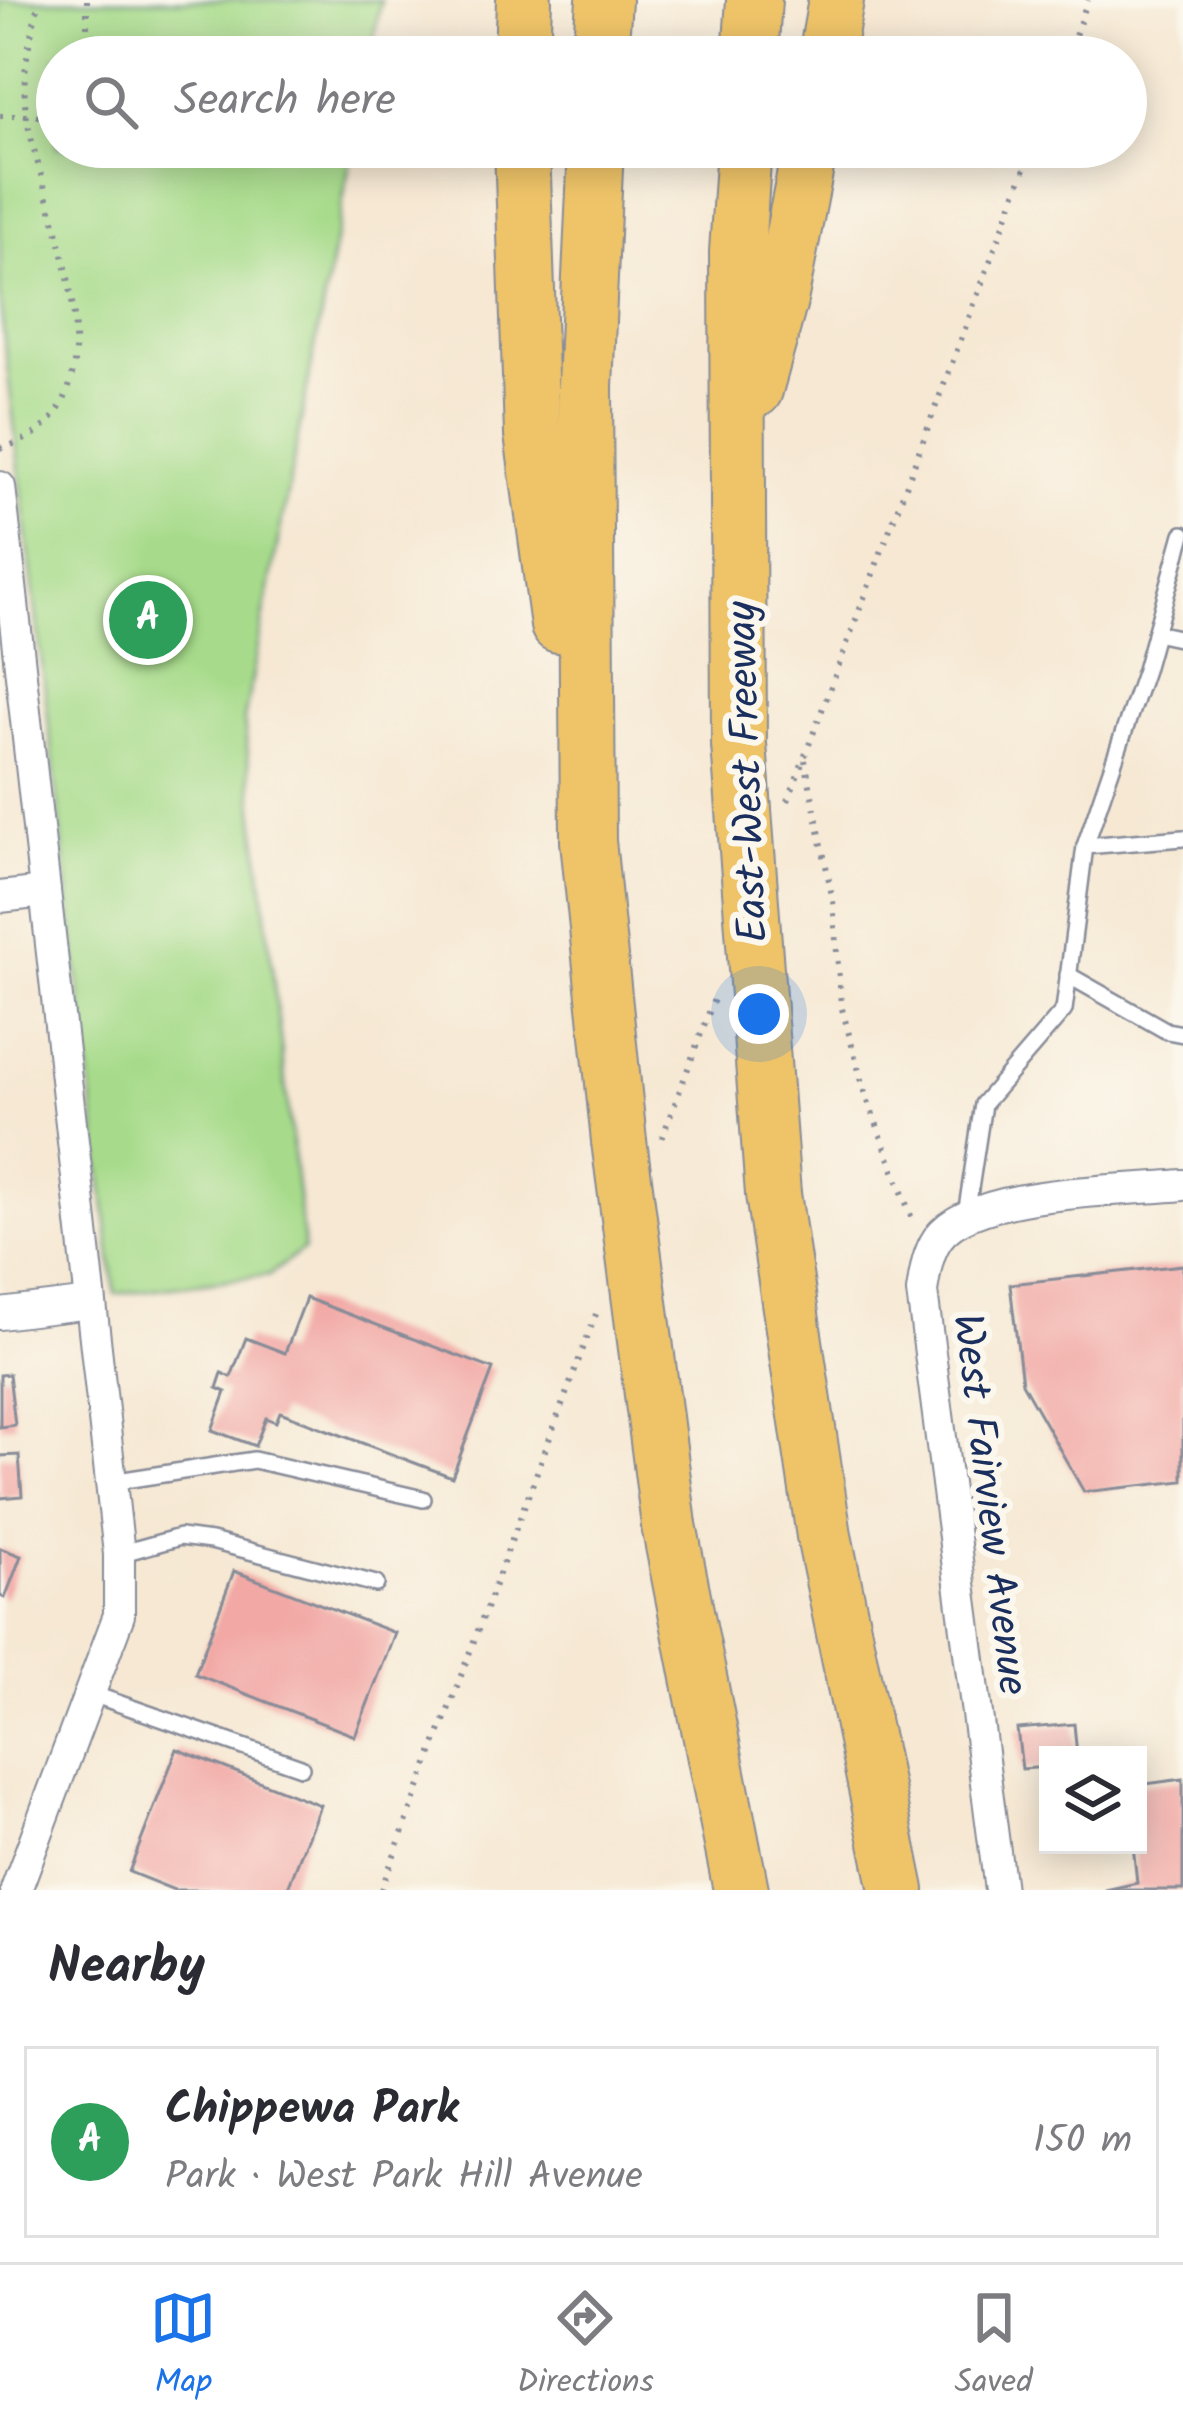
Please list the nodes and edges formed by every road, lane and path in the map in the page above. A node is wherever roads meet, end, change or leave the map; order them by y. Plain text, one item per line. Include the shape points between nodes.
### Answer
1 (40, 0) edge
2 (86, 0) edge
3 (524, 0) edge
4 (604, 0) edge
5 (754, 0) edge
6 (836, 0) edge
7 (1088, 0) edge
8 (87, 36) edge
9 (523, 36) edge
10 (601, 36) edge
11 (751, 36) edge
12 (830, 36) edge
13 (1074, 36) edge
14 (0, 116) edge
15 (26, 116) junction
16 (36, 116) edge
17 (36, 153) edge
18 (40, 168) edge
19 (522, 168) edge
20 (595, 168) edge
21 (743, 168) edge
22 (806, 168) edge
23 (1025, 168) edge
24 (0, 448) edge
25 (737, 456) junction
26 (0, 487) edge
27 (1183, 534) edge
28 (1155, 633) junction
29 (1183, 639) edge
30 (804, 756) junction
31 (788, 801) dead end
32 (1183, 838) edge
33 (588, 841) junction
34 (1084, 846) junction
35 (45, 892) junction
36 (0, 897) edge
37 (1068, 975) junction
38 (721, 979) dead end
39 (1183, 1034) edge
40 (655, 1156) dead end
41 (1183, 1185) edge
42 (966, 1215) junction
43 (927, 1260) junction
44 (90, 1304) junction
45 (597, 1312) dead end
46 (0, 1314) edge
47 (111, 1482) junction
48 (423, 1499) dead end
49 (119, 1554) junction
50 (376, 1583) dead end
51 (89, 1693) junction
52 (302, 1767) dead end
53 (16, 1890) edge
54 (381, 1890) edge
55 (741, 1890) edge
56 (897, 1890) edge
57 (1000, 1890) edge

1 - 15 path via 23,83
2 - 8 path
3 - 9 highway
4 - 10 highway
5 - 11 highway
6 - 12 highway
7 - 13 path
14 - 15 path
15 - 16 path
15 - 17 path
18 - 24 path via 75,323 59,403 29,441
19 - 33 highway via 532,434
20 - 33 highway via 585,386
21 - 25 highway, East-West Freeway
22 - 25 highway
23 - 30 path
25 - 56 highway, East-West Freeway, bridge via 739,745 773,1194 824,1536
26 - 35 street
27 - 28 lane
28 - 29 lane
28 - 34 lane
30 - 31 path
30 - 43 path via 851,1046
32 - 34 lane
33 - 55 highway, bridge via 670,1525
34 - 37 lane
35 - 36 street
35 - 44 street
37 - 39 lane
37 - 42 lane via 1064,1010 983,1104
38 - 40 path
41 - 42 street via 1008,1203
42 - 43 street, West Fairview Avenue via 939,1235
43 - 57 street, West Fairview Avenue via 922,1292
44 - 46 street
44 - 47 street
45 - 54 path
47 - 48 lane via 254,1460
47 - 49 street
49 - 50 lane via 180,1537
49 - 51 street via 118,1615
51 - 52 lane
51 - 53 street

